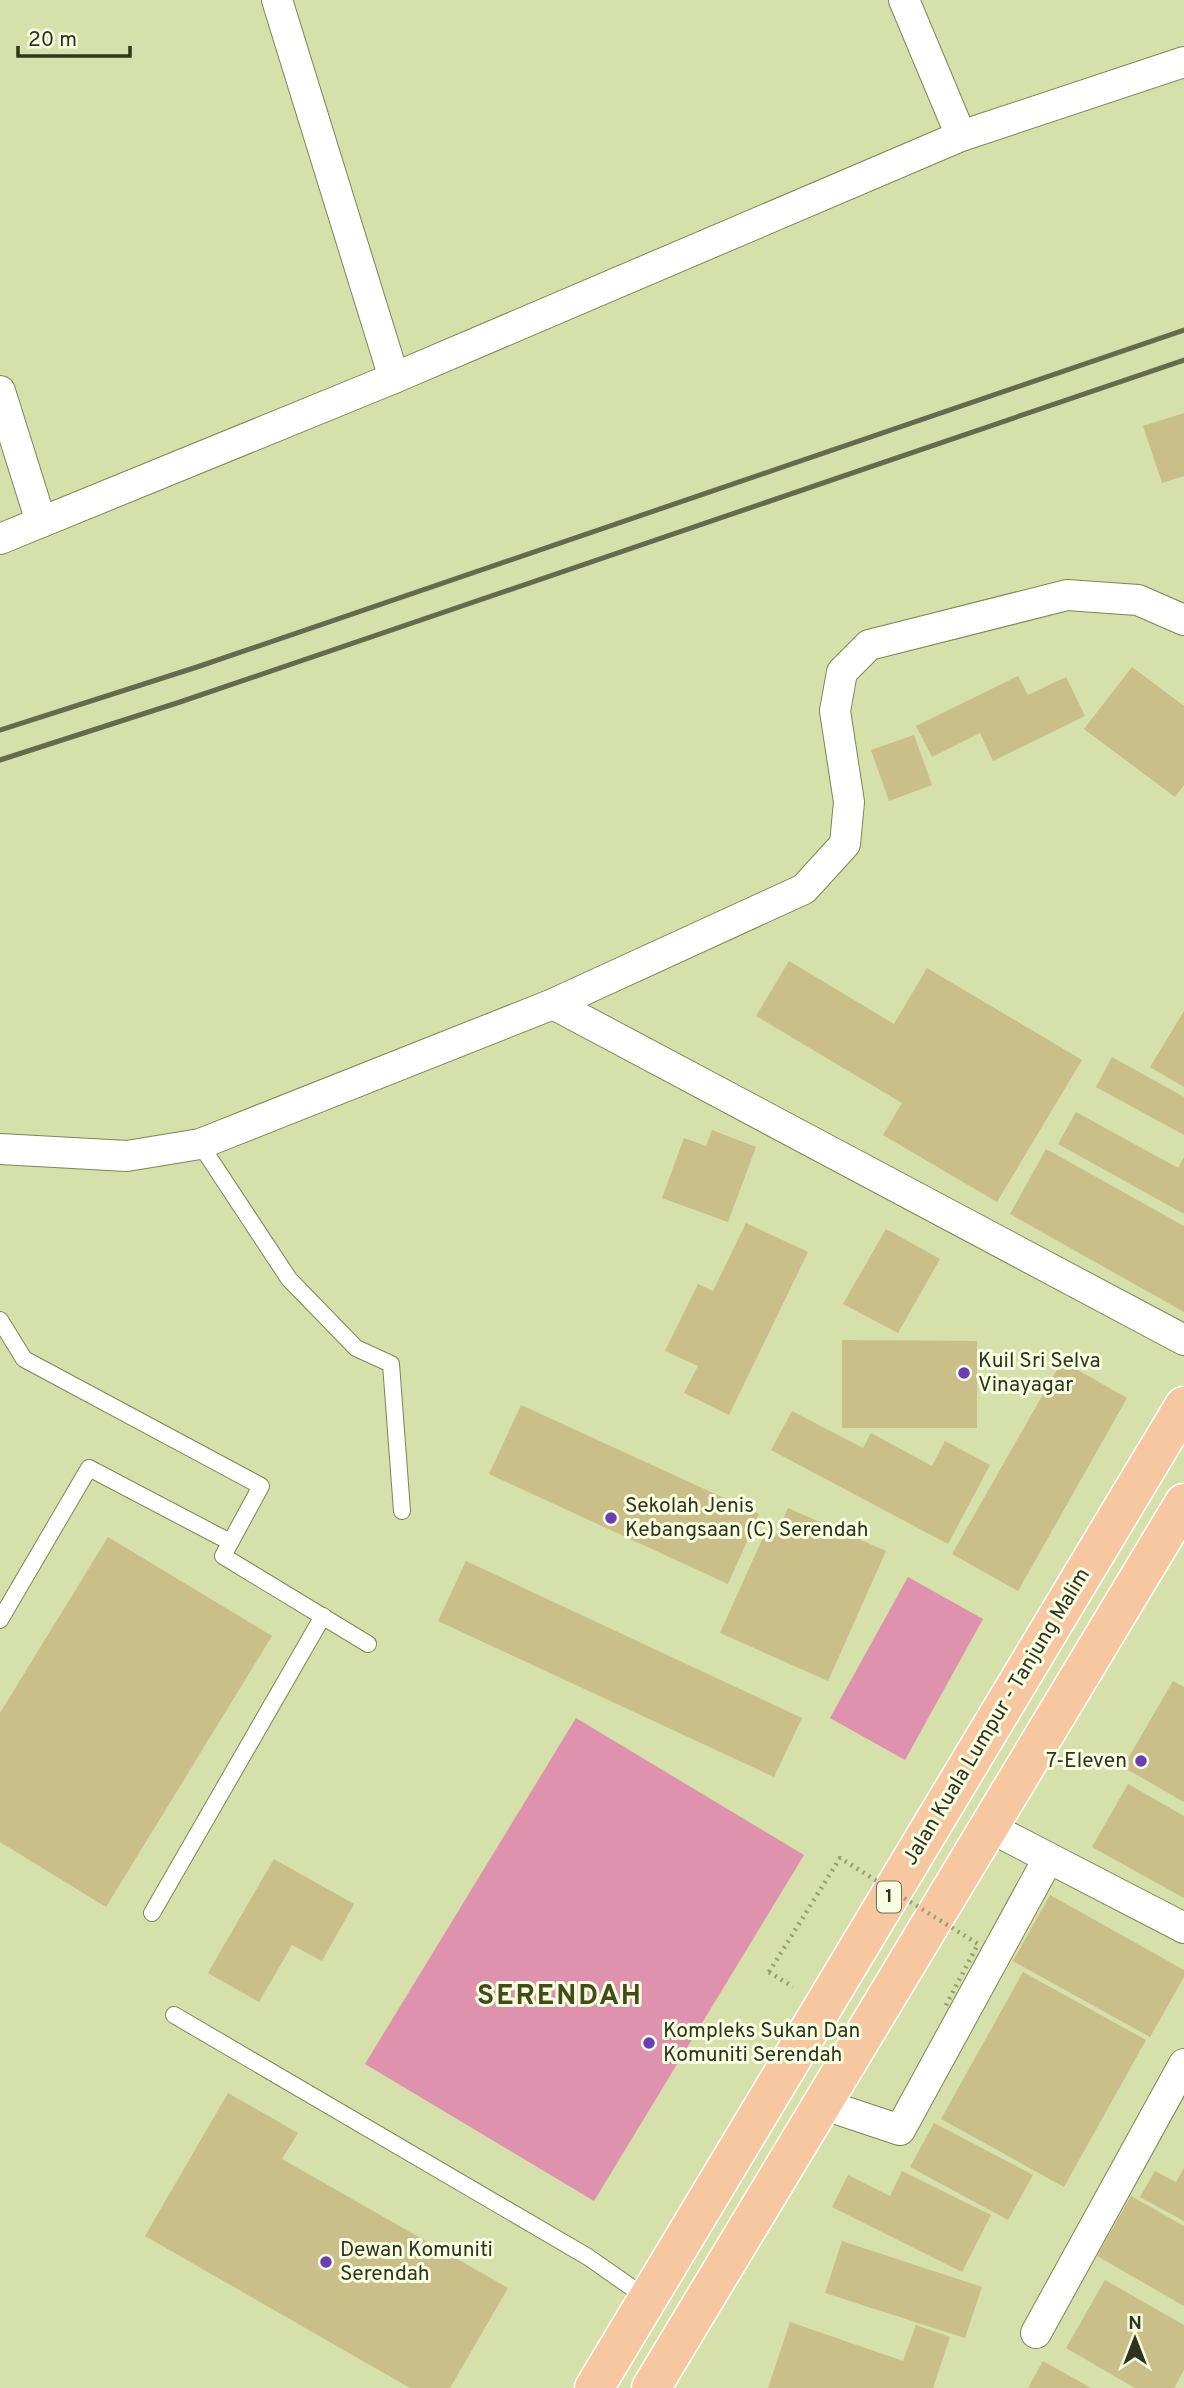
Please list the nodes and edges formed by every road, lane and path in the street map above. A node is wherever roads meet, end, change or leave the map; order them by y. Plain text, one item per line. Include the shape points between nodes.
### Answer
1 (276, 0) edge
2 (904, 0) edge
3 (1184, 62) edge
4 (961, 136) junction
5 (394, 378) junction
6 (0, 391) edge
7 (41, 522) junction
8 (0, 539) edge
9 (1184, 620) edge
10 (553, 1004) junction
11 (200, 1144) junction
12 (0, 1149) edge
13 (0, 1320) edge
14 (1184, 1340) edge
15 (1184, 1406) edge
16 (1184, 1503) edge
17 (402, 1511) dead end
18 (230, 1542) junction
19 (323, 1616) junction
20 (0, 1620) edge
21 (368, 1644) dead end
22 (989, 1827) junction
23 (1048, 1859) junction
24 (152, 1913) dead end
25 (1184, 1928) edge
26 (769, 1972) dead end
27 (946, 2007) dead end
28 (174, 2015) dead end
29 (1184, 2064) edge
30 (822, 2104) junction
31 (648, 2299) junction
32 (1036, 2333) dead end
33 (594, 2388) edge
34 (651, 2388) edge

1 - 5 street
2 - 4 street
3 - 4 street
4 - 5 street
5 - 7 street
6 - 7 street
7 - 8 street
9 - 10 street via 1138,600 1067,595 869,645 842,672 835,711 849,803 845,844 804,889
10 - 11 street
10 - 14 street
11 - 12 street via 128,1156
11 - 17 lane via 289,1279 356,1348 391,1364
13 - 18 lane via 24,1359 261,1486
15 - 31 main road, Jalan Kuala Lumpur - Tanjung Malim / 1
16 - 22 main road, 1
18 - 19 lane via 223,1556
18 - 20 lane via 89,1468
19 - 21 lane
19 - 24 lane
22 - 23 street
22 - 30 main road, 1
23 - 25 street
23 - 30 street via 900,2130
26 - 27 path, bridge via 840,1858 978,1944
28 - 31 lane via 587,2257
29 - 32 street
30 - 34 main road, 1
31 - 33 main road, Jalan Kuala Lumpur - Tanjung Malim / 1

